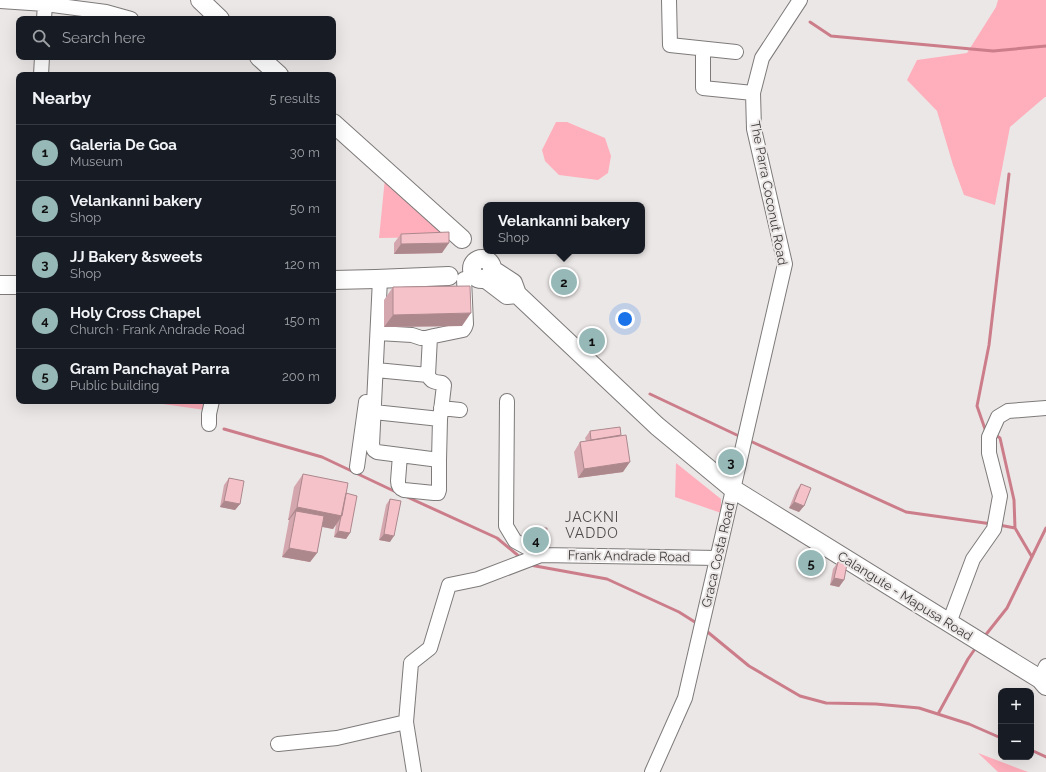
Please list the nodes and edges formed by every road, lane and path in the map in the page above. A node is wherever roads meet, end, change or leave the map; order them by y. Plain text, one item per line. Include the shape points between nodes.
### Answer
1 (200, 0) edge
2 (669, 0) edge
3 (800, 0) edge
4 (0, 1) edge
5 (45, 4) junction
6 (44, 16) edge
7 (121, 16) edge
8 (217, 16) edge
9 (703, 49) junction
10 (736, 52) dead end
11 (42, 60) edge
12 (262, 60) edge
13 (41, 72) edge
14 (276, 72) edge
15 (753, 93) junction
16 (336, 126) edge
17 (475, 271) junction
18 (378, 279) junction
19 (336, 280) edge
20 (0, 285) edge
21 (16, 285) edge
22 (378, 333) junction
23 (430, 337) junction
24 (376, 370) junction
25 (428, 375) junction
26 (507, 400) dead end
27 (211, 404) edge
28 (1046, 408) edge
29 (460, 410) dead end
30 (374, 412) junction
31 (441, 413) junction
32 (209, 424) dead end
33 (400, 455) junction
34 (439, 460) junction
35 (357, 467) dead end
36 (733, 489) junction
37 (541, 555) junction
38 (717, 558) junction
39 (949, 623) junction
40 (1044, 677) edge
41 (406, 722) junction
42 (278, 744) dead end
43 (414, 772) edge
44 (652, 772) edge

1 - 8 main road
2 - 9 street via 670,46
3 - 15 street, The Parra Coconut Road via 762,58
4 - 5 street
5 - 6 street
5 - 7 street
9 - 10 street
9 - 15 street via 702,88
11 - 13 street
12 - 14 main road
15 - 36 street, The Parra Coconut Road via 754,129 785,264
16 - 17 main road, Calangute - Mapusa Road via 462,240 462,247
17 - 18 main road
17 - 23 street via 463,330
17 - 36 main road, Calangute - Mapusa Road via 513,283 517,294 657,426
18 - 19 main road
18 - 22 street
18 - 35 street
20 - 21 main road
22 - 23 street
22 - 24 street
23 - 25 street
24 - 25 street
24 - 30 street
25 - 31 street via 432,381 444,385
26 - 37 street via 506,526 515,542
27 - 32 street
28 - 39 street via 1008,411 998,417 989,437 989,453 1000,496 994,529 973,559
29 - 31 street
30 - 31 street
30 - 33 street via 374,450
31 - 34 street
33 - 34 street
33 - 34 street via 398,485 404,490 438,493
36 - 38 street, Graca Costa Road
36 - 39 main road, Calangute - Mapusa Road
37 - 38 street, Frank Andrade Road
37 - 41 street via 478,579 449,585 430,648 411,663
38 - 44 street, Graca Costa Road via 685,698
39 - 40 main road, Calangute - Mapusa Road
41 - 42 street via 337,738
41 - 43 street

